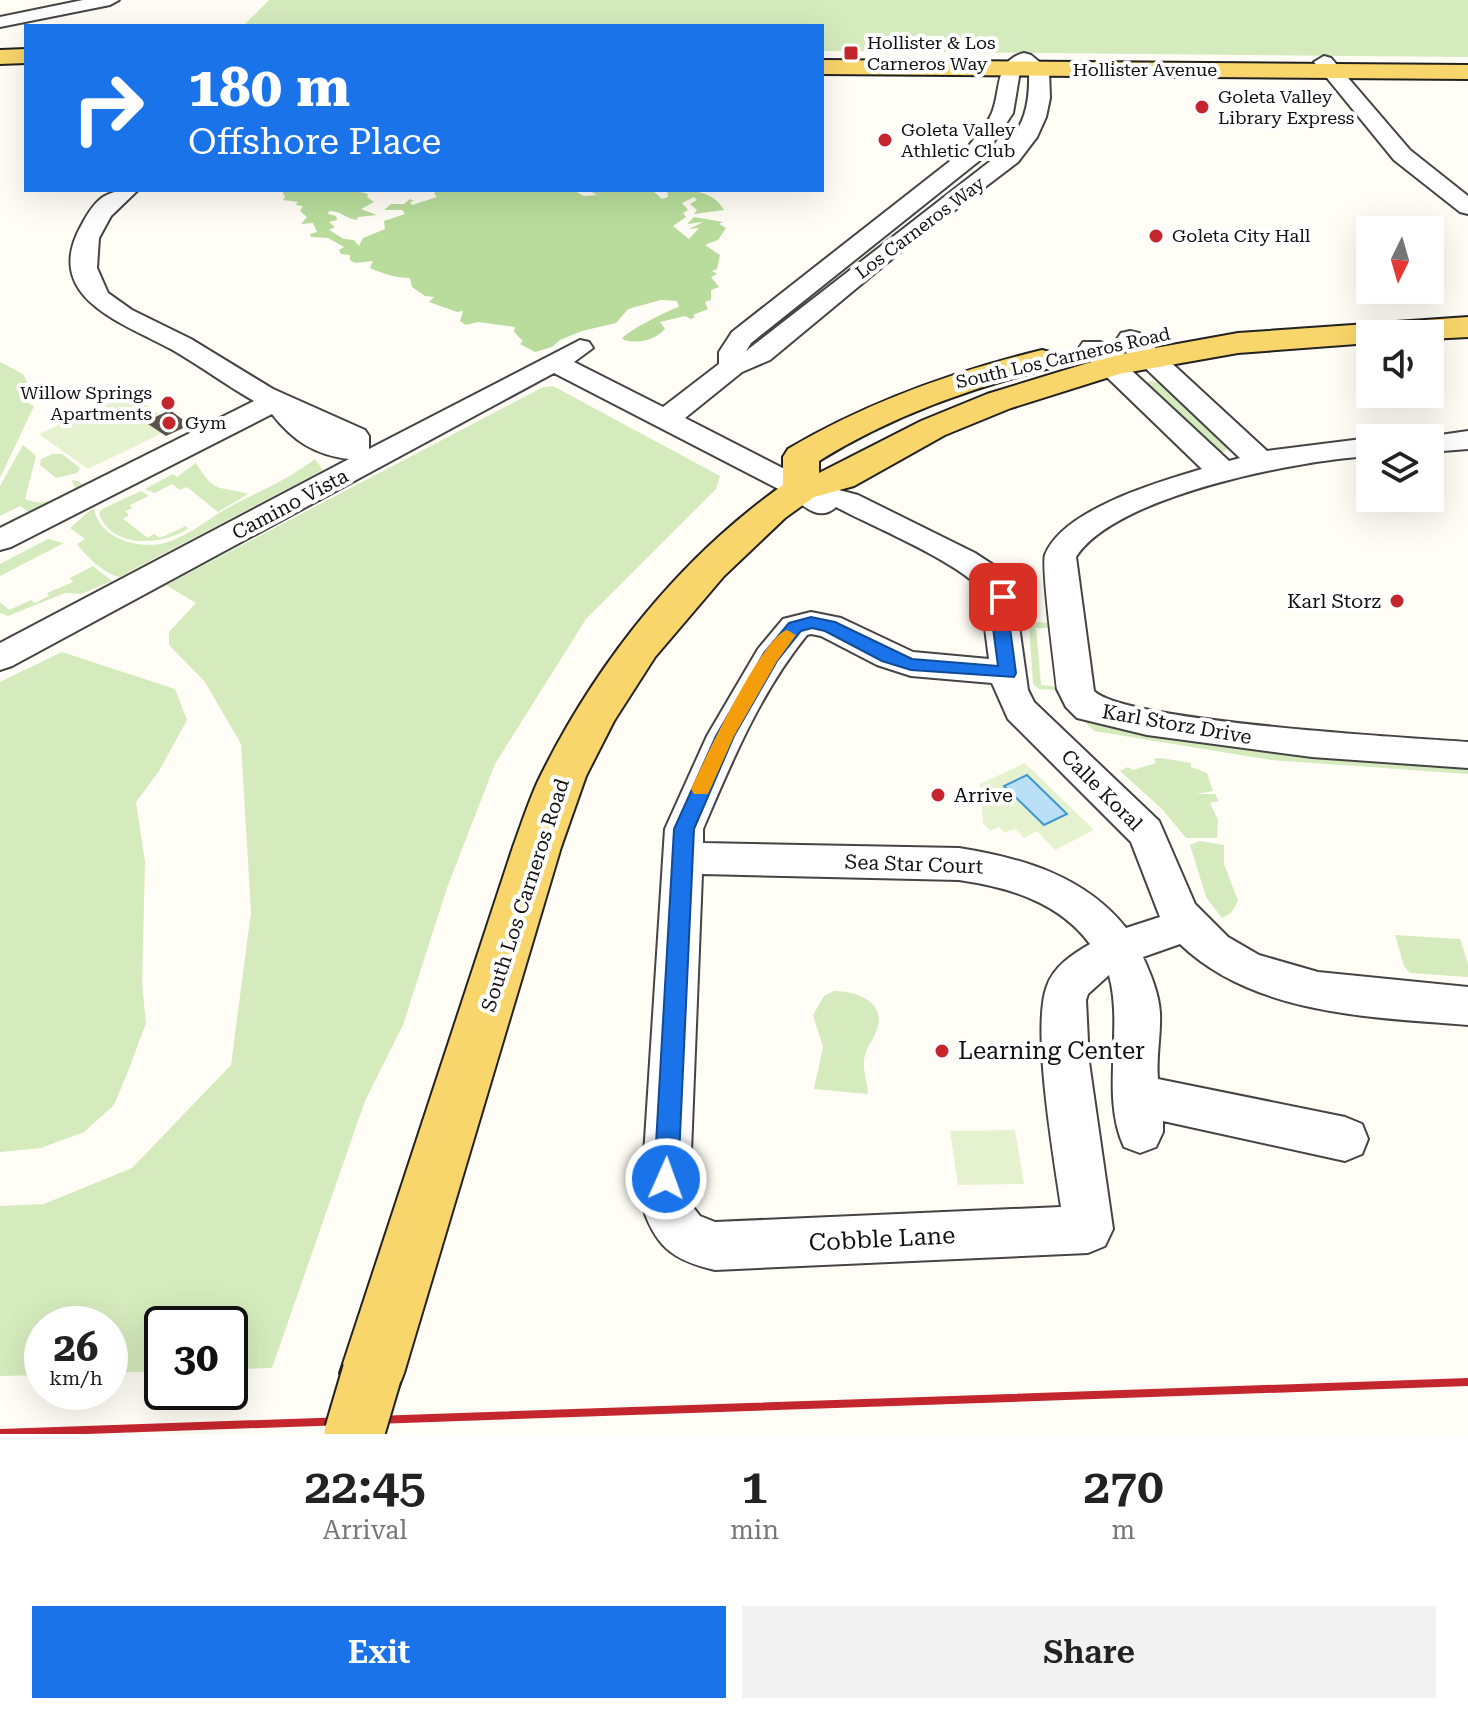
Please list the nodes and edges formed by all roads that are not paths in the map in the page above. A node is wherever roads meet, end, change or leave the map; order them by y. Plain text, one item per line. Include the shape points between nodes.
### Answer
1 (110, 0) edge
2 (0, 22) edge
3 (24, 56) edge
4 (0, 57) edge
5 (824, 58) edge
6 (1468, 62) edge
7 (24, 65) edge
8 (1025, 66) junction
9 (0, 67) edge
10 (824, 67) edge
11 (1328, 67) junction
12 (1468, 72) edge
13 (124, 192) edge
14 (1468, 207) edge
15 (869, 235) junction
16 (897, 243) junction
17 (1468, 310) edge
18 (1468, 327) edge
19 (1121, 352) junction
20 (567, 356) joint
21 (732, 366) junction
22 (276, 401) junction
23 (665, 419) junction
24 (1468, 440) edge
25 (1444, 442) edge
26 (1356, 448) edge
27 (362, 456) junction
28 (1261, 462) junction
29 (1223, 472) junction
30 (801, 489) junction
31 (0, 540) edge
32 (0, 658) edge
33 (1007, 673) junction
34 (1468, 755) edge
35 (682, 858) junction
36 (1187, 925) junction
37 (1120, 948) junction
38 (1468, 1006) edge
39 (1345, 1139) dead end
40 (354, 1434) edge

1 - 2 street
3 - 4 main road
5 - 8 main road, Hollister Avenue
6 - 11 main road, Hollister Avenue
7 - 9 main road
8 - 10 main road, Hollister Avenue
8 - 11 main road, Hollister Avenue
8 - 15 street, Los Carneros Way via 1003,113 976,152
8 - 16 street, Los Carneros Way via 1036,117 1010,157
11 - 12 main road, Hollister Avenue
11 - 14 street via 1402,155
13 - 22 street via 106,205 89,229 85,268 97,295 118,313
15 - 16 street
15 - 21 street, Los Carneros Way via 741,338 732,352
16 - 21 street, Los Carneros Way via 761,354
17 - 19 main road, South Los Carneros Road via 1224,324
18 - 19 main road, South Los Carneros Road
19 - 28 street
19 - 29 street
19 - 30 main road, South Los Carneros Road via 933,428 841,478
20 - 23 street, Calle Koral
20 - 27 street, Camino Vista
21 - 23 street, Los Carneros Way
22 - 27 street via 302,433 332,450
22 - 31 street
23 - 30 street, Calle Koral
24 - 25 street
26 - 28 street, Karl Storz Drive
27 - 32 street, Camino Vista
28 - 29 street, Karl Storz Drive
29 - 34 street, Karl Storz Drive via 1104,517 1063,546 1060,557 1079,698 1105,714 1266,740
30 - 33 street, Calle Koral via 833,515 999,605
30 - 40 main road, South Los Carneros Road, bridge via 710,567 640,647 563,776
33 - 35 street via 911,664 829,626 795,627 770,657 725,736 687,819
33 - 36 street, Calle Koral via 1021,710 1145,832
35 - 37 street, Sea Star Court via 990,867 1048,887 1073,902
35 - 37 street, Cobble Lane via 665,1202 669,1218 695,1243 1088,1229 1062,1008 1065,988 1087,967
36 - 37 street
36 - 38 street, Calle Koral via 1229,960 1269,977 1353,994
37 - 39 street via 1138,1011 1134,1053 1139,1113

